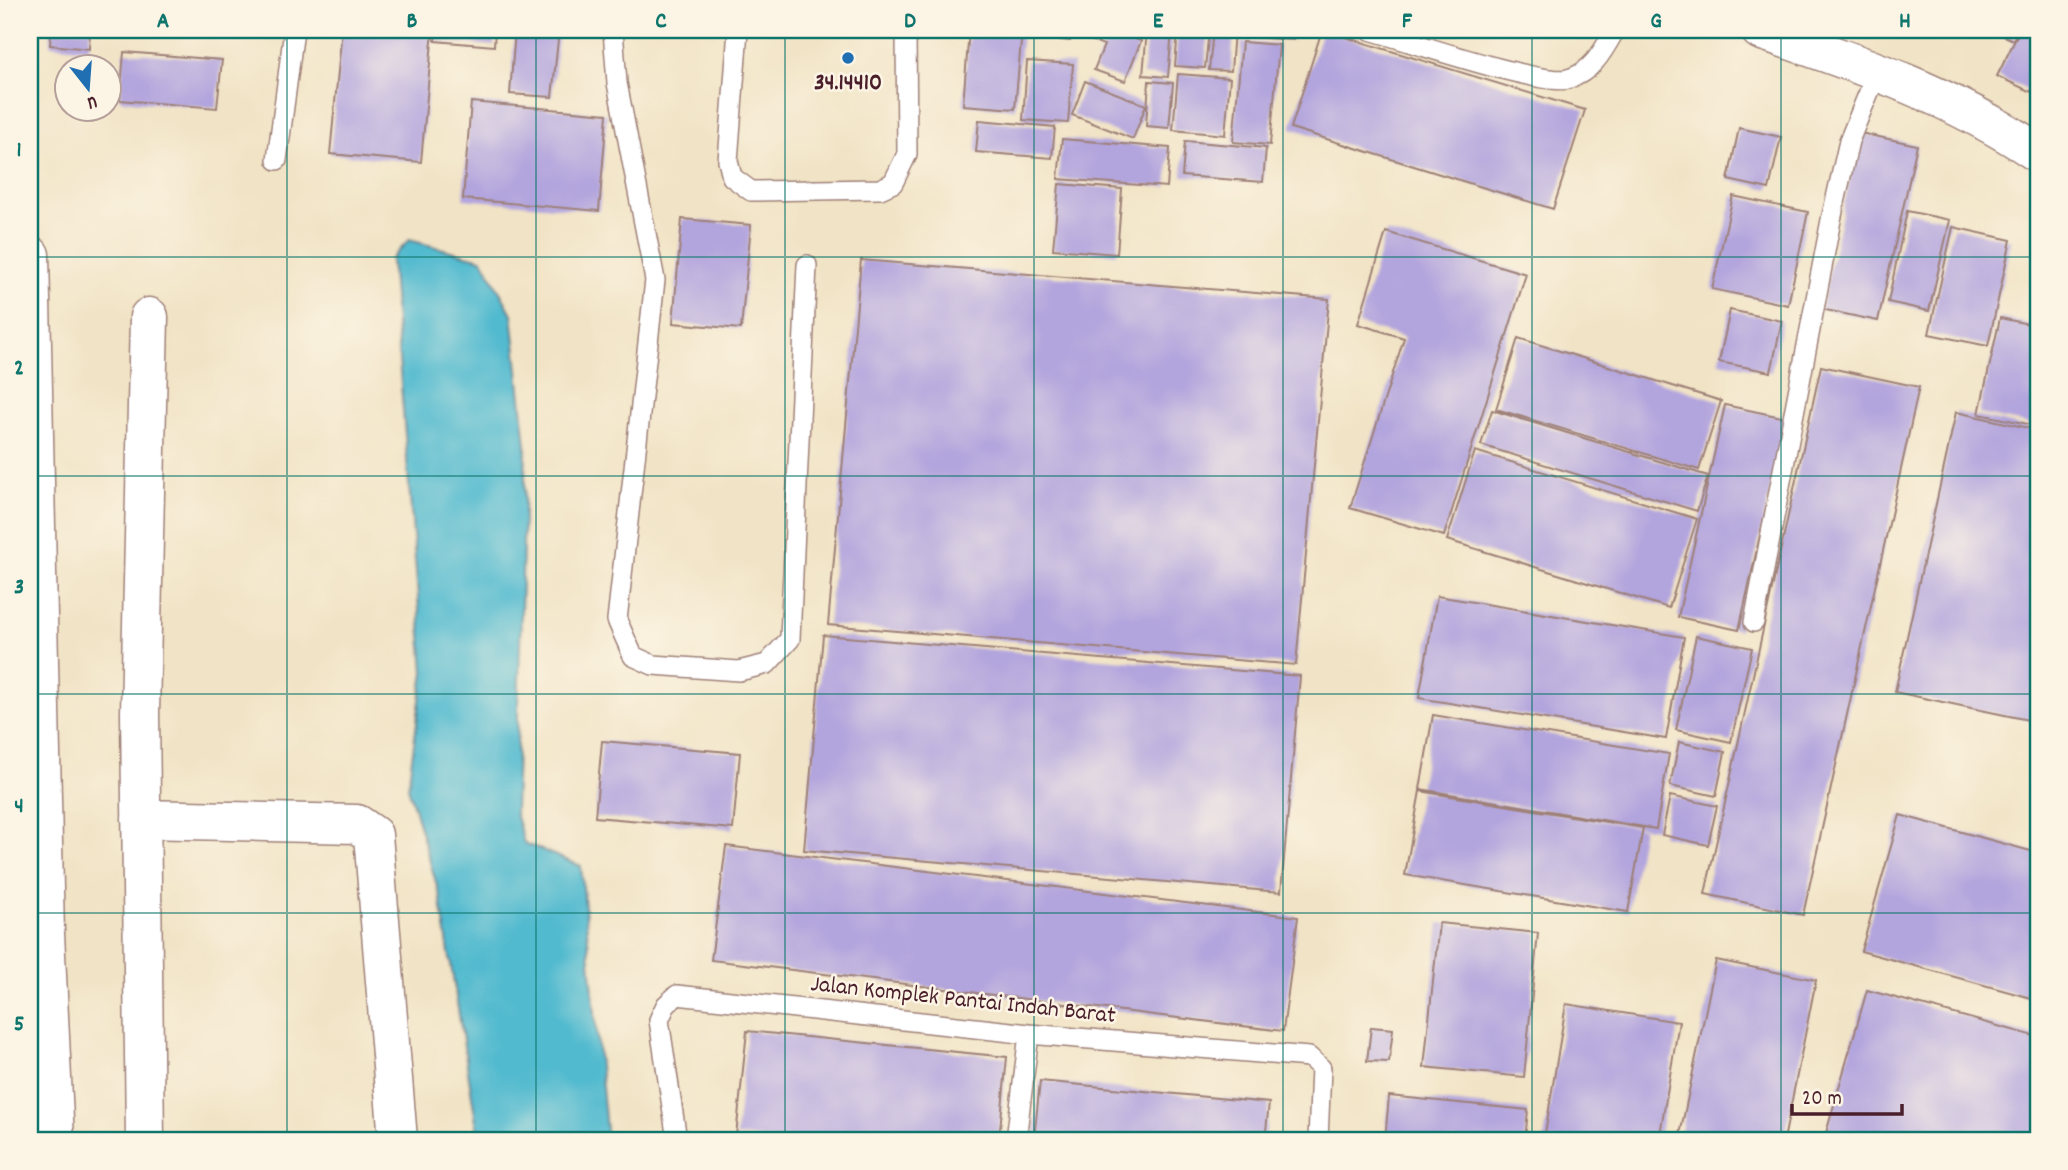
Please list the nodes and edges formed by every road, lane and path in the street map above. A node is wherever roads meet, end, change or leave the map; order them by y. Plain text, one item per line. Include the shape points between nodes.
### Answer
1 (294, 30) edge
2 (613, 30) edge
3 (738, 30) edge
4 (906, 30) edge
5 (1370, 30) edge
6 (1615, 30) edge
7 (1760, 30) edge
8 (1878, 71) junction
9 (2038, 153) edge
10 (277, 160) dead end
11 (30, 255) edge
12 (807, 265) dead end
13 (149, 317) dead end
14 (1754, 622) dead end
15 (141, 819) junction
16 (1029, 1034) junction
17 (55, 1140) edge
18 (145, 1140) edge
19 (398, 1140) edge
20 (677, 1140) edge
21 (1017, 1140) edge
22 (1318, 1140) edge

1 - 10 lane
2 - 12 lane via 617,83 655,280 617,620 633,656 653,665 740,671 767,664 790,639
3 - 4 lane via 728,160 732,177 751,191 880,189 893,183 907,154
5 - 6 lane via 1538,78 1568,79 1596,62
7 - 8 street
8 - 9 street via 1932,92
8 - 14 lane via 1849,141 1830,220
11 - 17 street via 44,906
13 - 15 street
15 - 18 street
15 - 19 street via 357,824 373,835
16 - 20 lane, Jalan Komplek Pantai Indah Barat via 677,995 659,1020
16 - 21 lane
16 - 22 lane, Jalan Komplek Pantai Indah Barat via 1309,1057 1321,1068

